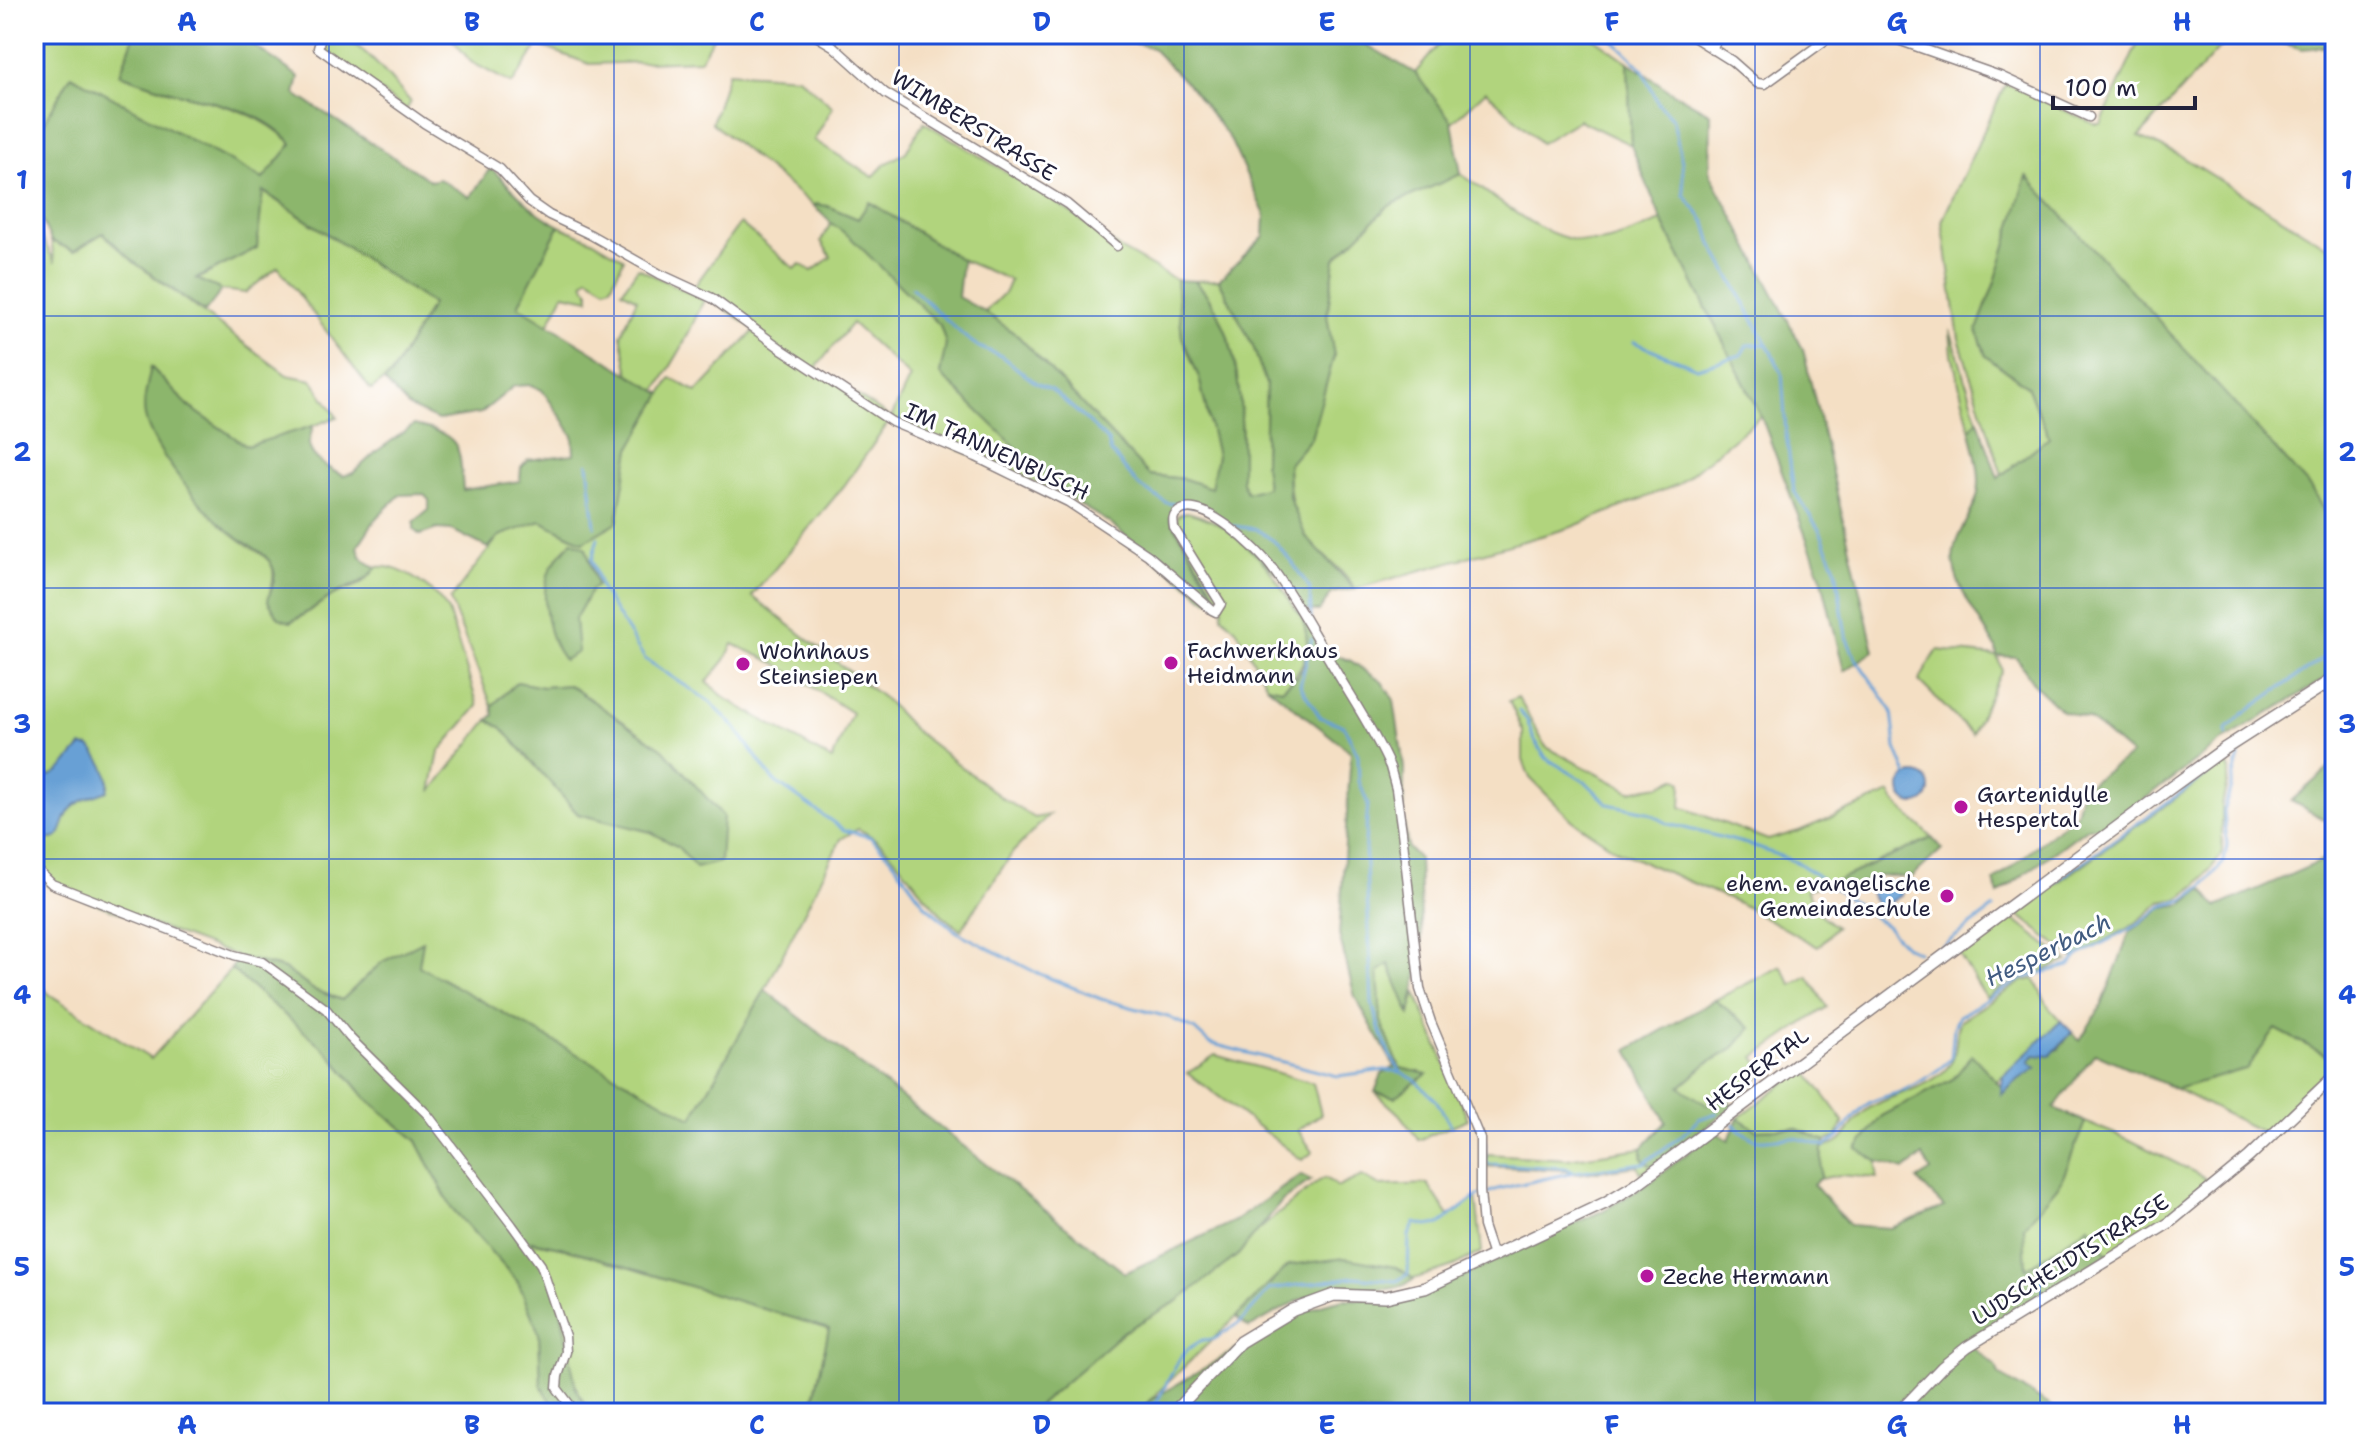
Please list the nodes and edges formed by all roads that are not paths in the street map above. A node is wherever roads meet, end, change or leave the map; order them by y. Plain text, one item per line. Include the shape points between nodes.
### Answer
1 (322, 34) edge
2 (813, 34) edge
3 (1689, 34) edge
4 (1719, 34) edge
5 (1834, 34) edge
6 (1881, 34) edge
7 (1712, 50) junction
8 (2089, 117) dead end
9 (1117, 246) dead end
10 (2335, 678) edge
11 (34, 867) edge
12 (2335, 1075) edge
13 (1493, 1256) junction
14 (576, 1413) edge
15 (1173, 1413) edge
16 (1898, 1413) edge

1 - 13 street, IM TANNENBUSCH via 318,48 337,65 500,169 549,215 712,298 892,422 1068,502 1148,555 1212,610 1221,604 1174,528 1176,514 1201,510 1261,555 1292,598 1390,767 1420,989 1480,1139 1480,1202
2 - 9 street, WIMBERSTRASSE via 885,93 1067,204
3 - 7 street
4 - 7 street
5 - 7 street via 1765,84
6 - 8 street via 2000,76
10 - 13 main road, HESPERTAL via 2166,791 1635,1185
11 - 14 street via 52,884 262,962 326,1009 427,1114 541,1265 565,1336 557,1388
12 - 16 street, LUDSCHEIDTSTRASSE via 2180,1215 1967,1347
13 - 15 main road, HESPERTAL via 1425,1288 1386,1297 1334,1295 1293,1310 1240,1342

